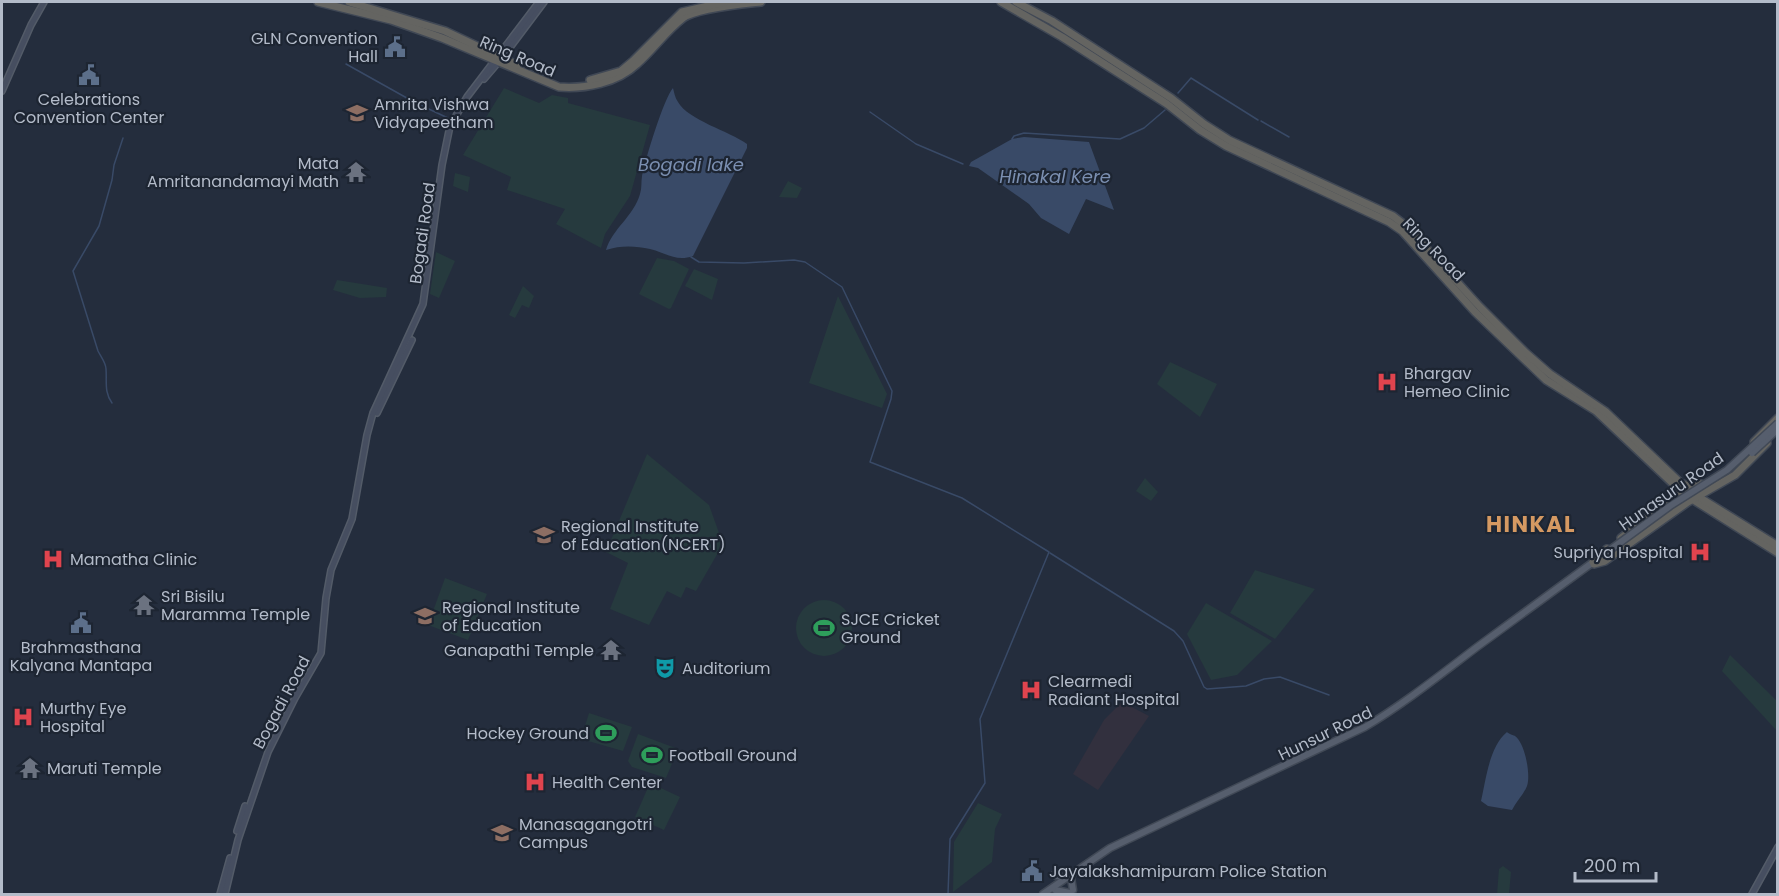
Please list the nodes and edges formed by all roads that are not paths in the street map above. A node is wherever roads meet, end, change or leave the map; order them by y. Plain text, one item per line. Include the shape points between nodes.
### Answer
1 (42, 2) edge
2 (318, 2) edge
3 (349, 2) edge
4 (539, 2) edge
5 (544, 2) edge
6 (725, 2) edge
7 (760, 2) edge
8 (1001, 2) edge
9 (1016, 2) edge
10 (498, 59) junction
11 (2, 91) edge
12 (1778, 421) edge
13 (1778, 431) edge
14 (1701, 484) junction
15 (1679, 485) junction
16 (1687, 492) junction
17 (1707, 492) junction
18 (1677, 498) junction
19 (1695, 498) junction
20 (1706, 501) junction
21 (1778, 546) edge
22 (1778, 553) edge
23 (1604, 556) junction
24 (1595, 563) junction
25 (322, 633) junction
26 (1778, 848) edge
27 (1778, 853) edge
28 (1066, 880) junction
29 (1052, 891) edge
30 (1071, 891) edge
31 (222, 893) edge
32 (1043, 894) edge
33 (1753, 894) edge

1 - 11 main road
2 - 10 highway, Ring Road
3 - 10 highway, Ring Road via 458,35
4 - 10 main road
5 - 10 main road
6 - 10 highway, Ring Road via 682,12 621,71 579,83 559,84
7 - 10 highway, Ring Road via 685,16 623,76 576,88 559,87
8 - 15 highway, Ring Road via 1062,36 1226,146 1402,231 1475,312 1546,380 1596,411
9 - 15 highway, Ring Road via 1171,98 1229,140 1393,216 1526,353 1632,434
10 - 25 main road, Bogadi Road via 452,126 426,304 364,445 352,519 331,570
12 - 14 highway
12 - 23 main road, Hunasuru Road, bridge via 1728,470 1670,506
13 - 17 highway via 1735,475
13 - 23 main road, Hunasuru Road, bridge via 1723,478
14 - 15 highway
14 - 16 highway
15 - 16 highway, Ring Road
15 - 18 highway
16 - 18 highway
16 - 19 highway, Ring Road
17 - 19 highway
17 - 20 highway
18 - 24 highway via 1602,553
19 - 20 highway, Ring Road
19 - 22 highway, Ring Road
19 - 24 highway
20 - 21 highway, Ring Road
23 - 24 main road
24 - 28 main road via 1384,716 1110,848
25 - 31 main road, Bogadi Road via 318,656 267,747 240,822
25 - 31 main road, Bogadi Road via 319,658 266,758
26 - 33 main road
27 - 33 main road
28 - 29 main road
28 - 29 main road via 1053,876
28 - 30 main road
29 - 30 main road
29 - 32 main road

